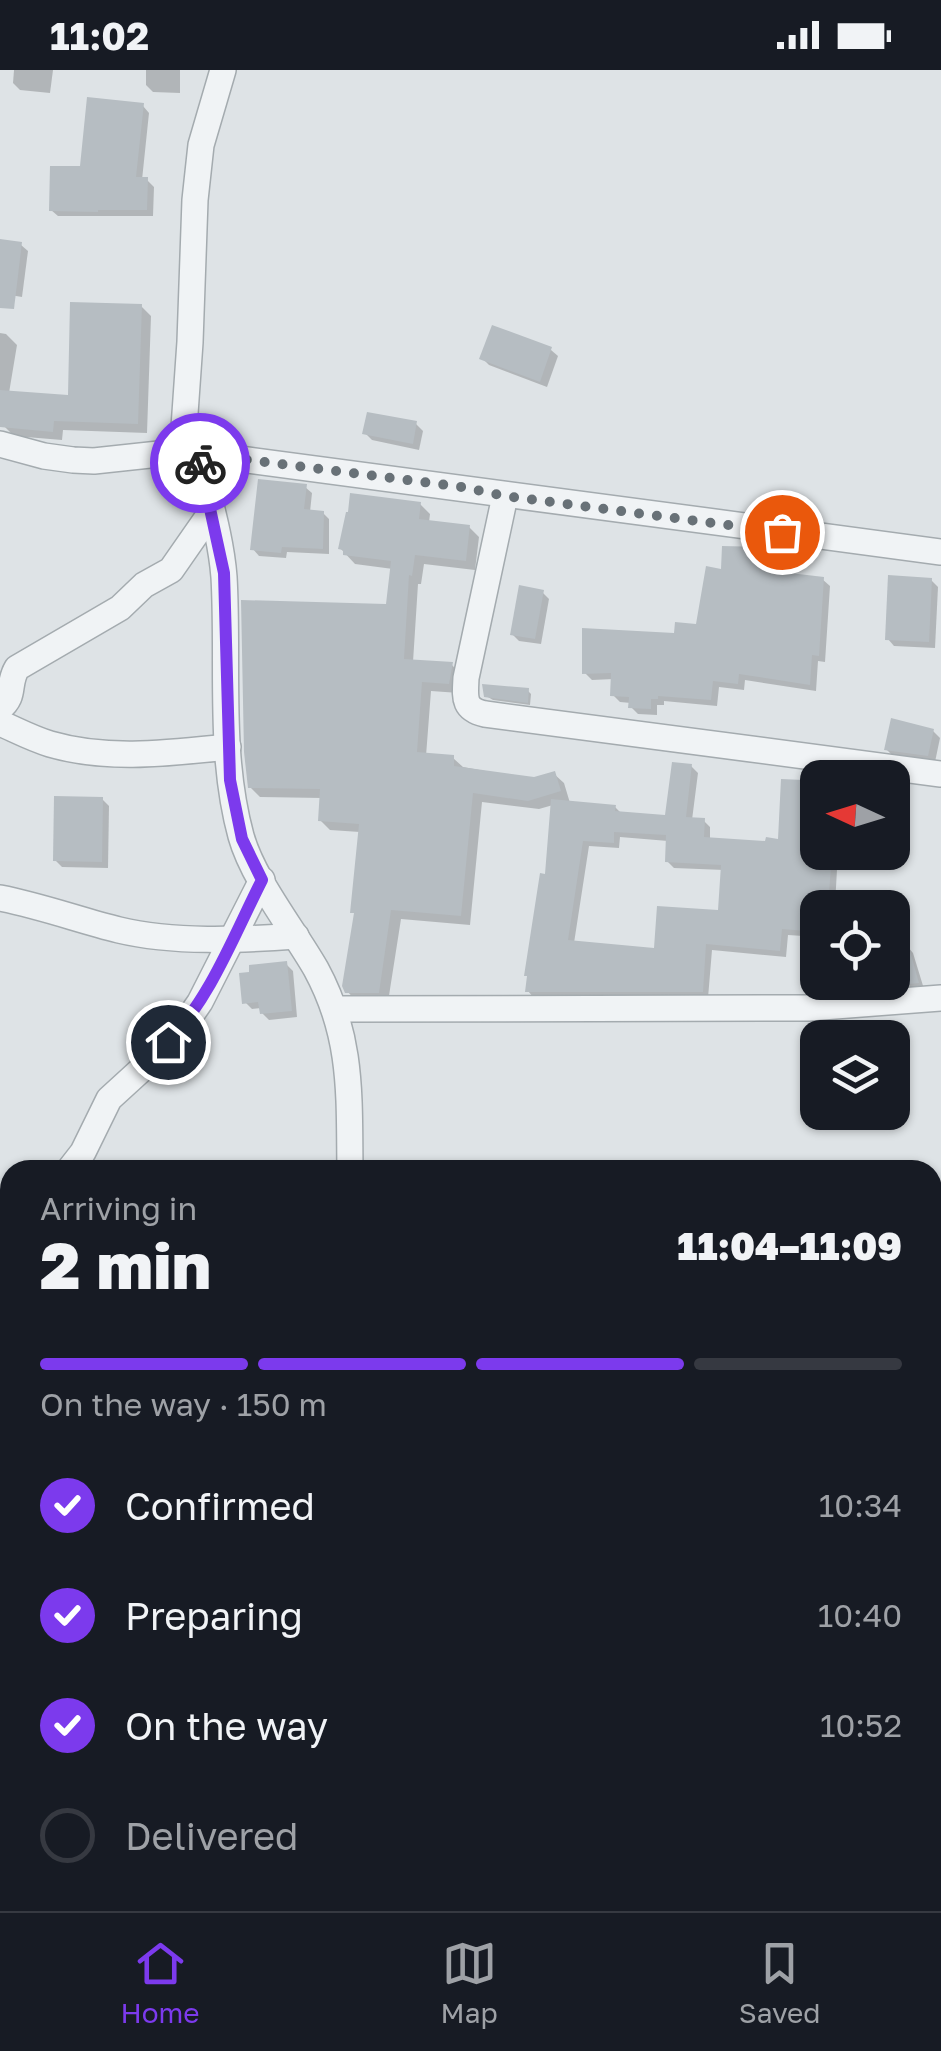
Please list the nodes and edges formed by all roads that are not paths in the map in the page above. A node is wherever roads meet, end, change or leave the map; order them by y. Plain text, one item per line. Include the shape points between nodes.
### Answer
1 (223, 70) edge
2 (0, 444) edge
3 (190, 457) junction
4 (505, 496) junction
5 (212, 510) junction
6 (941, 552) edge
7 (0, 708) edge
8 (0, 723) edge
9 (228, 747) junction
10 (941, 774) edge
11 (262, 880) junction
12 (0, 898) edge
13 (296, 936) junction
14 (231, 940) junction
15 (941, 998) edge
16 (334, 1008) junction
17 (77, 1160) edge
18 (350, 1160) edge

1 - 3 street via 201,145 194,200
2 - 3 street via 73,460
3 - 4 street
3 - 5 street
4 - 6 street
4 - 10 street via 466,678 470,709
5 - 7 street via 171,570 17,668 10,698
5 - 9 street via 224,573
8 - 9 street via 50,744 112,753
9 - 11 street via 242,839
11 - 13 street
11 - 14 street
12 - 14 street via 120,930
13 - 14 street
13 - 16 street
14 - 17 street via 182,1028 109,1099
15 - 16 street via 808,1008
16 - 18 street via 345,1049

